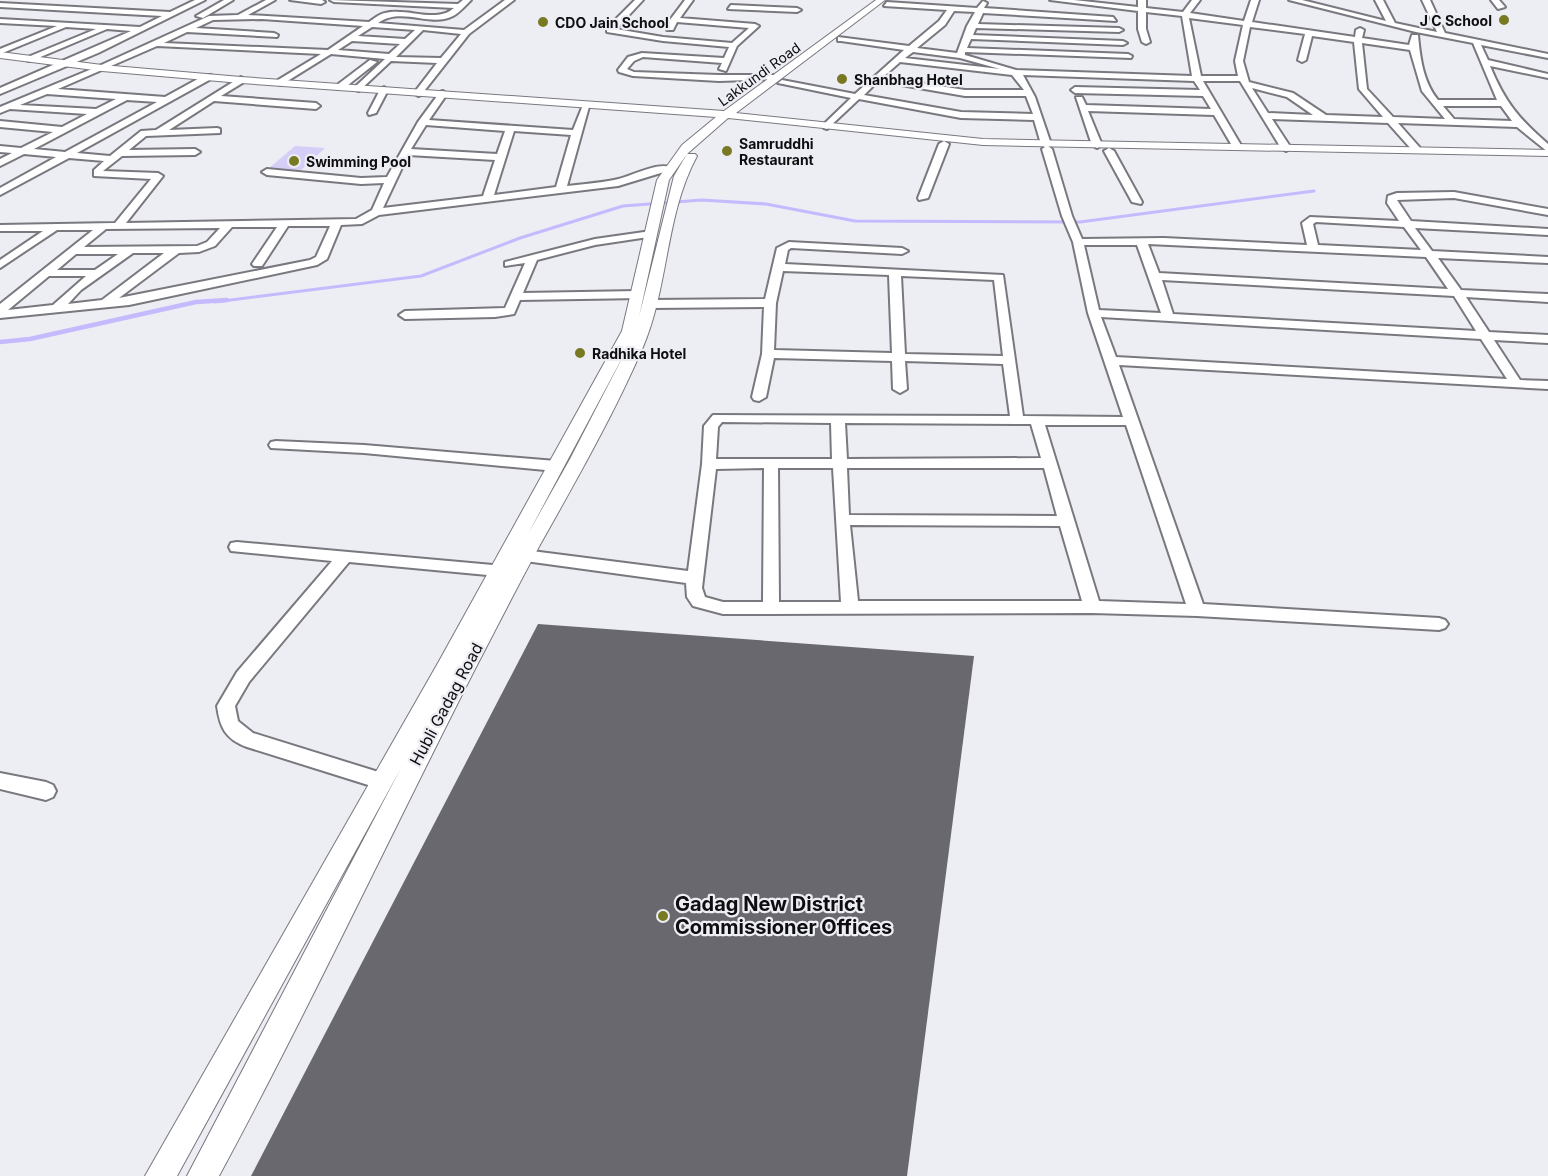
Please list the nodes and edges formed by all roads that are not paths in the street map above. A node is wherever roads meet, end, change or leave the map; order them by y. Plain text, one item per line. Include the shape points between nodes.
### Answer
1 (87, 0) edge
2 (201, 0) edge
3 (229, 0) edge
4 (272, 0) edge
5 (294, 0) edge
6 (334, 0) edge
7 (467, 0) edge
8 (510, 0) edge
9 (639, 0) edge
10 (689, 0) edge
11 (985, 0) edge
12 (1054, 0) edge
13 (1142, 0) edge
14 (1196, 0) edge
15 (1255, 0) edge
16 (1379, 0) edge
17 (1426, 0) edge
18 (1495, 0) edge
19 (323, 1) edge
20 (359, 1) edge
21 (397, 1) edge
22 (886, 1) edge
23 (1296, 1) edge
24 (432, 2) edge
25 (1090, 2) edge
26 (733, 3) edge
27 (0, 4) edge
28 (412, 4) junction
29 (460, 6) junction
30 (1501, 7) dead end
31 (50, 8) junction
32 (69, 8) junction
33 (952, 9) junction
34 (1143, 9) junction
35 (306, 10) dead end
36 (341, 10) dead end
37 (797, 10) dead end
38 (978, 10) junction
39 (1298, 11) dead end
40 (396, 13) junction
41 (174, 14) junction
42 (373, 15) dead end
43 (384, 15) junction
44 (1185, 15) junction
45 (200, 16) junction
46 (240, 16) junction
47 (437, 17) junction
48 (212, 18) junction
49 (1364, 18) junction
50 (1113, 19) junction
51 (674, 20) junction
52 (0, 21) edge
53 (1298, 21) dead end
54 (22, 22) junction
55 (724, 23) junction
56 (1247, 23) junction
57 (1392, 24) junction
58 (68, 25) junction
59 (367, 25) junction
60 (971, 26) junction
61 (108, 27) junction
62 (421, 28) junction
63 (142, 29) junction
64 (7, 30) dead end
65 (187, 30) junction
66 (1119, 30) junction
67 (1416, 30) junction
68 (1297, 31) junction
69 (466, 32) junction
70 (1309, 33) junction
71 (274, 35) dead end
72 (1442, 35) junction
73 (967, 37) junction
74 (348, 38) junction
75 (663, 39) junction
76 (841, 39) junction
77 (1358, 40) junction
78 (408, 42) junction
79 (1146, 42) dead end
80 (1476, 42) junction
81 (1123, 43) junction
82 (153, 45) junction
83 (734, 45) junction
84 (1413, 48) junction
85 (912, 50) junction
86 (330, 52) junction
87 (0, 53) edge
88 (961, 53) junction
89 (1548, 56) edge
90 (387, 58) junction
91 (31, 59) junction
92 (901, 60) junction
93 (1302, 60) dead end
94 (444, 61) junction
95 (727, 61) junction
96 (1485, 63) junction
97 (64, 64) junction
98 (1134, 66) junction
99 (102, 68) junction
100 (1015, 73) junction
101 (1070, 74) junction
102 (1548, 76) edge
103 (208, 77) junction
104 (719, 78) junction
105 (876, 78) junction
106 (1197, 78) junction
107 (242, 80) junction
108 (780, 80) junction
109 (1244, 81) junction
110 (281, 82) junction
111 (340, 87) junction
112 (359, 88) junction
113 (384, 90) junction
114 (1075, 90) junction
115 (1, 91) edge
116 (43, 91) junction
117 (418, 93) junction
118 (1029, 93) junction
119 (1204, 93) junction
120 (443, 94) junction
121 (126, 97) junction
122 (856, 97) junction
123 (213, 98) junction
124 (166, 100) junction
125 (1435, 103) junction
126 (1503, 103) junction
127 (587, 105) junction
128 (316, 106) dead end
129 (750, 107) junction
130 (4, 108) edge
131 (1083, 108) junction
132 (98, 112) junction
133 (1216, 112) junction
134 (372, 113) dead end
135 (699, 114) junction
136 (731, 115) junction
137 (1267, 116) junction
138 (1036, 117) junction
139 (1324, 118) junction
140 (1388, 120) junction
141 (759, 121) junction
142 (1451, 121) junction
143 (423, 122) junction
144 (0, 124) edge
145 (1519, 124) junction
146 (827, 126) junction
147 (510, 129) junction
148 (64, 130) junction
149 (712, 130) junction
150 (217, 131) dead end
151 (159, 132) junction
152 (576, 133) junction
153 (944, 144) junction
154 (1097, 145) junction
155 (1047, 146) junction
156 (1237, 147) junction
157 (0, 148) edge
158 (1286, 148) junction
159 (1416, 149) junction
160 (23, 150) junction
161 (1109, 151) junction
162 (1548, 151) edge
163 (195, 152) dead end
164 (405, 152) junction
165 (68, 155) junction
166 (116, 156) junction
167 (501, 157) junction
168 (1548, 159) edge
169 (0, 163) edge
170 (267, 172) dead end
171 (666, 174) junction
172 (390, 180) junction
173 (561, 188) junction
174 (0, 192) edge
175 (488, 197) junction
176 (923, 198) dead end
177 (1137, 202) dead end
178 (376, 212) junction
179 (1548, 212) edge
180 (1406, 223) junction
181 (229, 224) junction
182 (284, 224) junction
183 (337, 224) junction
184 (56, 226) junction
185 (104, 226) junction
186 (118, 226) junction
187 (657, 226) junction
188 (0, 228) edge
189 (1548, 232) edge
190 (1076, 238) junction
191 (1142, 242) junction
192 (1313, 249) junction
193 (175, 250) junction
194 (72, 251) junction
195 (129, 251) junction
196 (902, 251) dead end
197 (1428, 255) junction
198 (533, 257) junction
199 (1548, 260) edge
200 (258, 264) dead end
201 (509, 264) dead end
202 (0, 265) edge
203 (778, 267) junction
204 (44, 273) junction
205 (97, 273) junction
206 (895, 273) junction
207 (1155, 276) junction
208 (1458, 294) junction
209 (517, 297) junction
210 (644, 297) junction
211 (1548, 298) edge
212 (103, 305) junction
213 (770, 309) junction
214 (55, 310) junction
215 (0, 312) edge
216 (1094, 313) junction
217 (405, 315) dead end
218 (1168, 317) junction
219 (1483, 334) junction
220 (1548, 339) edge
221 (768, 354) junction
222 (898, 358) junction
223 (1009, 360) junction
224 (1111, 361) junction
225 (1516, 383) junction
226 (1548, 385) edge
227 (900, 389) dead end
228 (759, 397) dead end
229 (838, 419) junction
230 (1017, 420) junction
231 (1037, 420) junction
232 (1132, 421) junction
233 (276, 445) dead end
234 (771, 462) junction
235 (841, 463) junction
236 (1050, 463) junction
237 (709, 464) junction
238 (556, 466) junction
239 (842, 520) junction
240 (1066, 521) junction
241 (237, 547) dead end
242 (345, 556) junction
243 (525, 556) junction
244 (498, 570) junction
245 (695, 578) junction
246 (1092, 607) junction
247 (850, 608) junction
248 (771, 609) junction
249 (1197, 610) junction
250 (1439, 624) dead end
251 (0, 781) edge
252 (381, 781) junction
253 (46, 791) dead end
254 (160, 1176) edge
255 (202, 1176) edge

1 - 32 street
2 - 41 street
3 - 45 street
4 - 46 street
5 - 19 street
6 - 20 street
7 - 29 street
8 - 69 street
9 - 75 street via 609,30
10 - 51 street
11 - 38 street
12 - 25 street
13 - 34 street
14 - 44 street
15 - 56 street
16 - 57 street
17 - 72 street
18 - 30 street
19 - 35 street
20 - 21 street
20 - 36 street
21 - 28 street
22 - 33 street
22 - 76 main road
22 - 108 main road, Lakkundi Road
23 - 39 street
23 - 49 street
24 - 28 street
24 - 29 street
25 - 34 street
25 - 50 street
26 - 37 street
26 - 55 street
27 - 31 street
28 - 40 street
29 - 47 street via 452,15
31 - 32 street
31 - 54 street
32 - 41 street
33 - 38 street
33 - 85 street
34 - 44 street
34 - 79 street
38 - 50 street
38 - 60 street
40 - 43 street
40 - 47 street
41 - 45 street
41 - 63 street
42 - 43 street
43 - 59 street
44 - 56 street
44 - 106 street
45 - 48 street
46 - 48 street
46 - 59 street
47 - 62 street
48 - 65 street
49 - 57 street
49 - 77 street
50 - 66 street
51 - 55 street
51 - 75 street
52 - 54 street
53 - 68 street
54 - 58 street
54 - 64 street
55 - 83 street via 755,26
56 - 68 street
56 - 109 street via 1238,67
57 - 67 street
58 - 61 street
58 - 87 street
59 - 62 street
59 - 74 street
60 - 66 street
60 - 73 street
61 - 63 street
61 - 91 street
62 - 69 street
62 - 78 street
63 - 97 street
65 - 71 street
65 - 82 street
66 - 81 street
67 - 72 street
67 - 84 street
68 - 70 street
69 - 94 street
70 - 77 street
70 - 93 street
72 - 80 street
73 - 81 street
73 - 88 street
74 - 78 street
74 - 86 street
75 - 83 street
76 - 85 street
76 - 108 main road
77 - 84 street
77 - 140 street via 1363,89
78 - 90 street
80 - 89 street
80 - 96 street
81 - 98 street
82 - 86 street
82 - 99 street
83 - 95 street
84 - 125 street via 1426,90
85 - 88 street
85 - 92 street
86 - 90 street
86 - 110 street
87 - 91 main road
88 - 98 street
88 - 100 street
90 - 94 street
90 - 111 street
90 - 112 street
91 - 97 main road
92 - 100 street
92 - 105 street
94 - 117 street
95 - 104 street
95 - 104 street via 642,55 631,59 622,70 633,74
96 - 102 street
96 - 126 street
97 - 99 main road
97 - 115 street
98 - 101 street
98 - 106 street
99 - 103 main road
99 - 116 street
100 - 101 street
100 - 118 street
101 - 114 street
103 - 107 main road
103 - 124 street
104 - 108 street
105 - 118 street via 965,93
105 - 122 street
106 - 109 street
106 - 119 street
107 - 110 main road
107 - 123 street
108 - 122 street
108 - 129 main road
108 - 136 main road, Lakkundi Road
109 - 137 street
109 - 139 street via 1290,95
110 - 111 main road
111 - 112 main road
112 - 113 main road
113 - 117 main road
113 - 134 street
114 - 119 street
114 - 131 street
116 - 121 street
116 - 130 street
117 - 120 main road
118 - 138 street
119 - 133 street
120 - 127 main road
120 - 143 street
121 - 124 street
121 - 132 street
122 - 138 street via 961,115
122 - 146 street
123 - 128 street
123 - 151 street
124 - 165 street
125 - 126 street
125 - 142 street
126 - 145 street
127 - 135 main road
127 - 152 street
129 - 136 main road
129 - 141 main road
130 - 132 street
131 - 133 street
131 - 154 street
132 - 148 street
133 - 156 street
135 - 136 main road
135 - 136 main road
135 - 149 main road
136 - 141 main road
136 - 149 main road
137 - 139 street
137 - 158 street
138 - 155 street
139 - 140 street
140 - 142 street
140 - 159 street
141 - 146 main road
141 - 149 main road
141 - 153 main road
142 - 145 street
143 - 147 street
143 - 164 street
144 - 148 street
145 - 162 street
146 - 155 main road
147 - 152 street
147 - 167 street
148 - 160 street
149 - 171 main road via 688,145
149 - 187 main road via 686,162
150 - 151 street
151 - 166 street via 141,134
152 - 173 street
153 - 155 main road
153 - 176 street
154 - 155 main road
154 - 156 main road
155 - 161 main road
155 - 190 street
156 - 158 main road
157 - 160 street
158 - 159 main road
159 - 162 main road
160 - 165 street
160 - 169 street
161 - 168 main road
161 - 177 street
163 - 166 street
164 - 167 street
164 - 172 street
165 - 166 street
165 - 174 street
166 - 186 street via 96,173 159,177
167 - 175 street
170 - 172 street
171 - 173 street via 652,171 618,183
171 - 187 main road
172 - 178 street
173 - 175 street
175 - 178 street
178 - 183 street via 358,222
179 - 180 street via 1454,195 1392,198
180 - 189 street
180 - 192 street via 1309,220
180 - 197 street
181 - 182 street
181 - 186 street
181 - 193 street via 206,247
182 - 183 street
182 - 200 street
183 - 212 street via 321,259 313,263
184 - 185 street
184 - 188 street
184 - 202 street
185 - 186 street
185 - 194 street
187 - 198 street
187 - 210 main road, Hubli Gadag Road
190 - 191 street
190 - 216 street
191 - 192 street
191 - 207 street
192 - 197 street
193 - 195 street
193 - 212 street
194 - 195 street
194 - 204 street
195 - 205 street
196 - 203 street via 789,245 783,248
197 - 199 street
197 - 208 street
198 - 201 street
198 - 209 street
203 - 206 street
203 - 213 street
204 - 205 street
204 - 215 street
205 - 214 street
206 - 222 street
206 - 223 street via 999,277
207 - 208 street
207 - 218 street
208 - 211 street
208 - 219 street
209 - 210 street
209 - 217 street via 513,308 503,312
210 - 213 street
210 - 238 main road, Hubli Gadag Road
210 - 243 main road, Hubli Gadag Road via 636,346
212 - 214 street
213 - 221 street
214 - 215 street
216 - 218 street
216 - 224 street
218 - 219 street
219 - 220 street
219 - 225 street
221 - 222 street
221 - 228 street
222 - 223 street
222 - 227 street
223 - 230 street
224 - 225 street
224 - 232 street
225 - 226 street
229 - 230 street
229 - 235 street
229 - 237 street via 718,418 711,426
230 - 231 street
231 - 232 street
231 - 236 street
232 - 249 street
233 - 238 street
234 - 235 street
234 - 237 street
234 - 248 street
235 - 236 street
235 - 239 street
236 - 240 street
237 - 245 street
238 - 244 main road, Hubli Gadag Road
239 - 240 street
239 - 247 street
240 - 246 street
241 - 242 street
242 - 244 street
242 - 252 street via 243,677 226,706 229,725 247,739
243 - 245 street
243 - 255 main road, Hubli Gadag Road
244 - 252 main road, Hubli Gadag Road
245 - 248 street via 695,597 708,606
246 - 247 street
246 - 249 street
247 - 248 street
249 - 250 street
251 - 253 street
252 - 254 main road, Hubli Gadag Road

